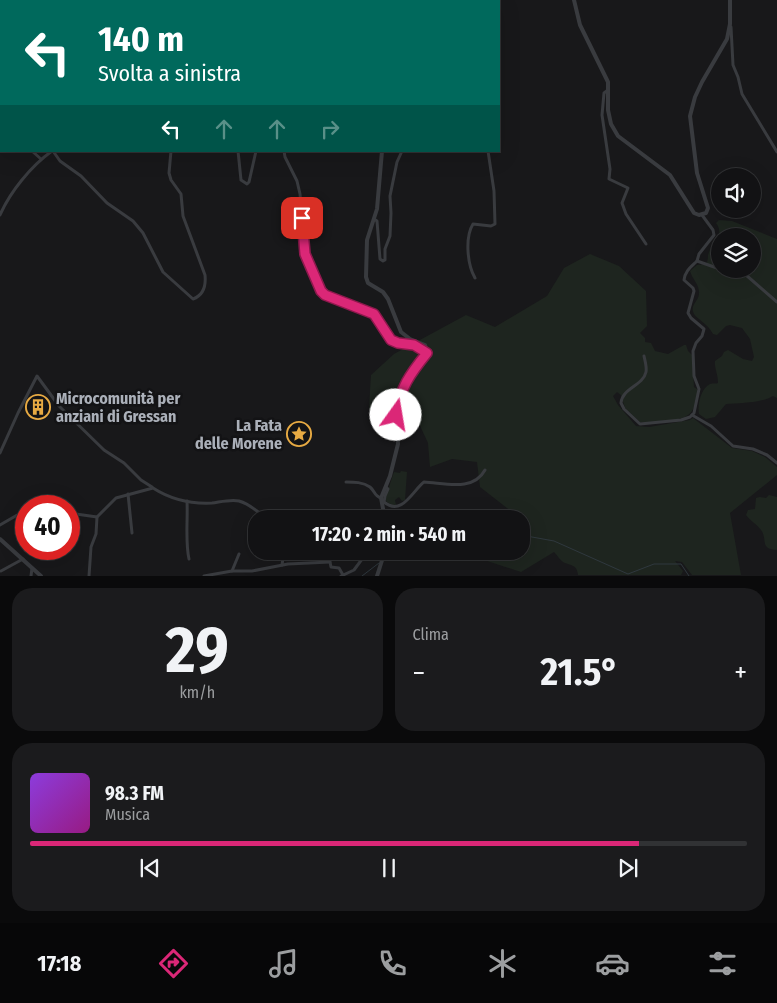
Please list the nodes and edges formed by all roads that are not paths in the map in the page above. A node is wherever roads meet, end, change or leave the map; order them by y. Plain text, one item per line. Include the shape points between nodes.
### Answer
1 (574, 0) edge
2 (730, 0) edge
3 (730, 24) junction
4 (608, 90) junction
5 (33, 152) edge
6 (51, 152) edge
7 (53, 152) edge
8 (171, 152) edge
9 (238, 152) edge
10 (256, 152) edge
11 (284, 152) edge
12 (382, 152) edge
13 (402, 152) edge
14 (488, 152) edge
15 (777, 152) edge
16 (41, 159) junction
17 (0, 215) edge
18 (702, 215) junction
19 (374, 219) junction
20 (646, 244) dead end
21 (697, 261) junction
22 (475, 278) dead end
23 (777, 302) edge
24 (427, 353) junction
25 (644, 356) dead end
26 (692, 415) junction
27 (0, 453) edge
28 (777, 463) edge
29 (485, 470) dead end
30 (346, 482) dead end
31 (386, 487) junction
32 (152, 488) junction
33 (128, 494) junction
34 (381, 498) junction
35 (187, 501) junction
36 (257, 510) edge
37 (383, 510) edge
38 (80, 515) edge
39 (15, 516) edge
40 (97, 517) junction
41 (0, 525) edge
42 (132, 534) dead end
43 (0, 539) edge
44 (15, 552) edge
45 (239, 554) dead end
46 (189, 559) dead end
47 (21, 560) edge
48 (24, 560) edge
49 (283, 560) edge
50 (361, 560) edge
51 (382, 560) edge
52 (330, 562) joint
53 (282, 565) junction
54 (32, 568) junction
55 (1, 571) edge
56 (232, 571) junction
57 (378, 574) edge
58 (342, 575) edge
59 (31, 576) edge
60 (41, 576) edge
61 (89, 576) edge
62 (204, 576) edge

1 - 4 street via 580,25 608,82
2 - 3 street
3 - 15 street via 733,65 742,94
3 - 18 street via 726,44 702,82 690,116 697,173 708,208
4 - 18 street via 609,116 618,136 670,175 694,213
4 - 20 street via 604,93 602,115 609,179 628,188 622,203
5 - 16 street
6 - 16 street
7 - 8 street via 107,203 133,221 143,232 163,272 193,299 204,290 206,275 183,216 181,194 169,173
9 - 10 street via 241,180 247,184
11 - 24 street via 300,194 305,254 321,291 374,314 391,340 414,345
12 - 19 street
13 - 19 street via 390,196 390,236 383,261 378,251 377,221
14 - 22 street via 494,191 494,224 473,224 471,228 468,240 471,272
16 - 17 street via 18,183
18 - 21 street via 714,230 714,235
19 - 24 street via 367,247 368,283 388,299 401,332 425,345
21 - 23 street via 717,268 738,270
21 - 26 street via 684,277 694,290 688,313 704,329 693,351 694,376 700,394
24 - 31 street via 414,368 398,398 398,444
25 - 26 street via 646,372 622,396 624,409 640,424 681,420
26 - 28 street via 711,426 733,446 753,449
27 - 32 street via 37,376 59,406 104,450
29 - 31 street via 478,479 468,483 424,482 410,498 396,506 384,502
30 - 34 street via 368,486
31 - 34 street
32 - 33 street
32 - 35 street via 172,499
33 - 40 street via 116,498
33 - 42 street
34 - 37 street
35 - 36 street via 237,500
35 - 46 street via 186,546
38 - 40 street
39 - 41 street
40 - 61 street
43 - 44 street
45 - 56 street
47 - 55 street
48 - 54 street
49 - 53 street
50 - 58 street via 354,570
51 - 57 street
52 - 53 street
52 - 58 street via 331,567 339,568
53 - 56 street
54 - 59 street
54 - 60 street
56 - 62 street

